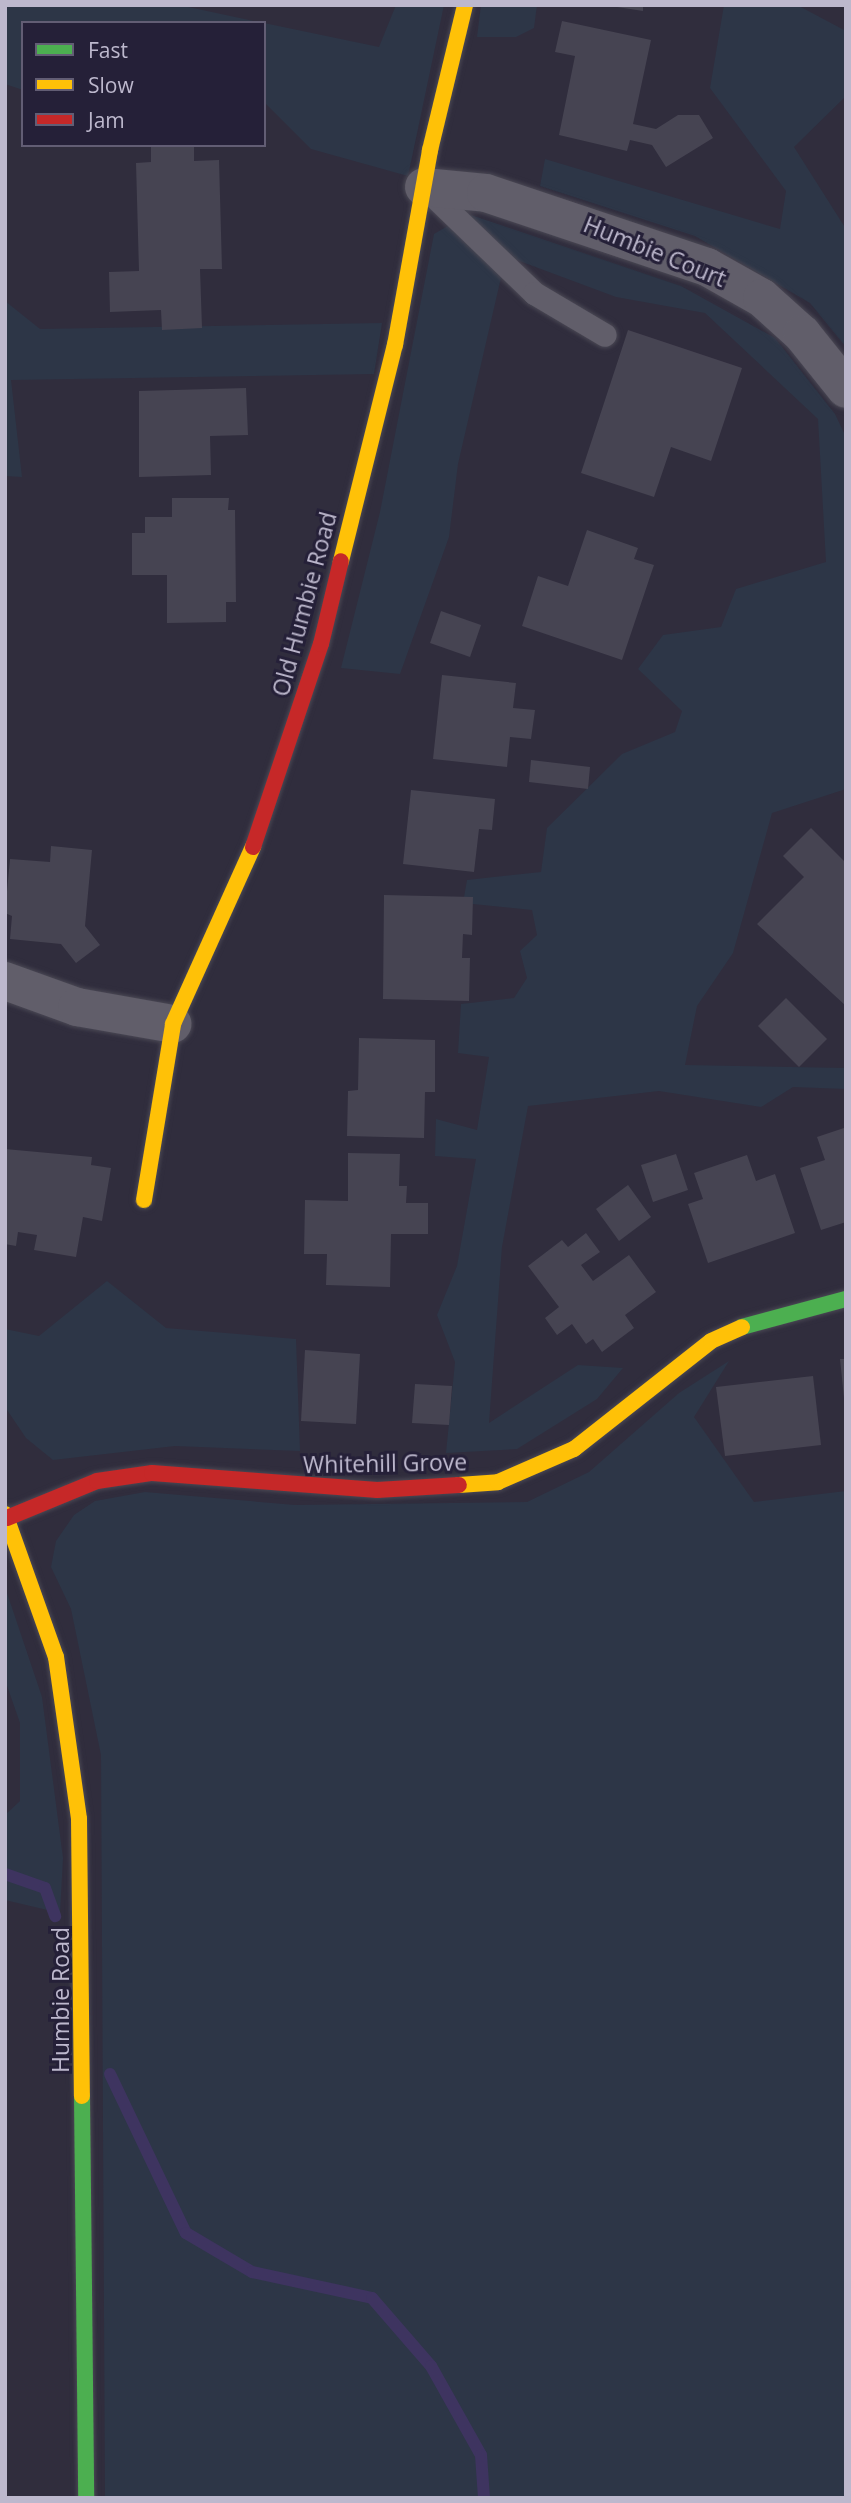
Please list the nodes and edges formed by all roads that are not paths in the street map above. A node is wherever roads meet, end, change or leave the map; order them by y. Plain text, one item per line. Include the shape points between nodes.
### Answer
1 (465, 5) edge
2 (424, 187) junction
3 (605, 335) dead end
4 (846, 389) edge
5 (5, 981) edge
6 (173, 1024) junction
7 (144, 1200) dead end
8 (846, 1299) edge
9 (6, 1516) edge
10 (86, 2498) edge

1 - 2 street, Old Humbie Road
2 - 3 lane via 534,293
2 - 4 street, Humbie Court via 512,200 707,267 762,298 792,325
2 - 6 street, Old Humbie Road via 396,345 321,644 257,837
5 - 6 street via 77,1007
6 - 7 street, Old Humbie Road
8 - 9 street, Whitehill Grove via 759,1319 711,1341 574,1449 498,1482 364,1490 152,1473 97,1481
9 - 10 street, Humbie Road via 56,1657 78,1808

